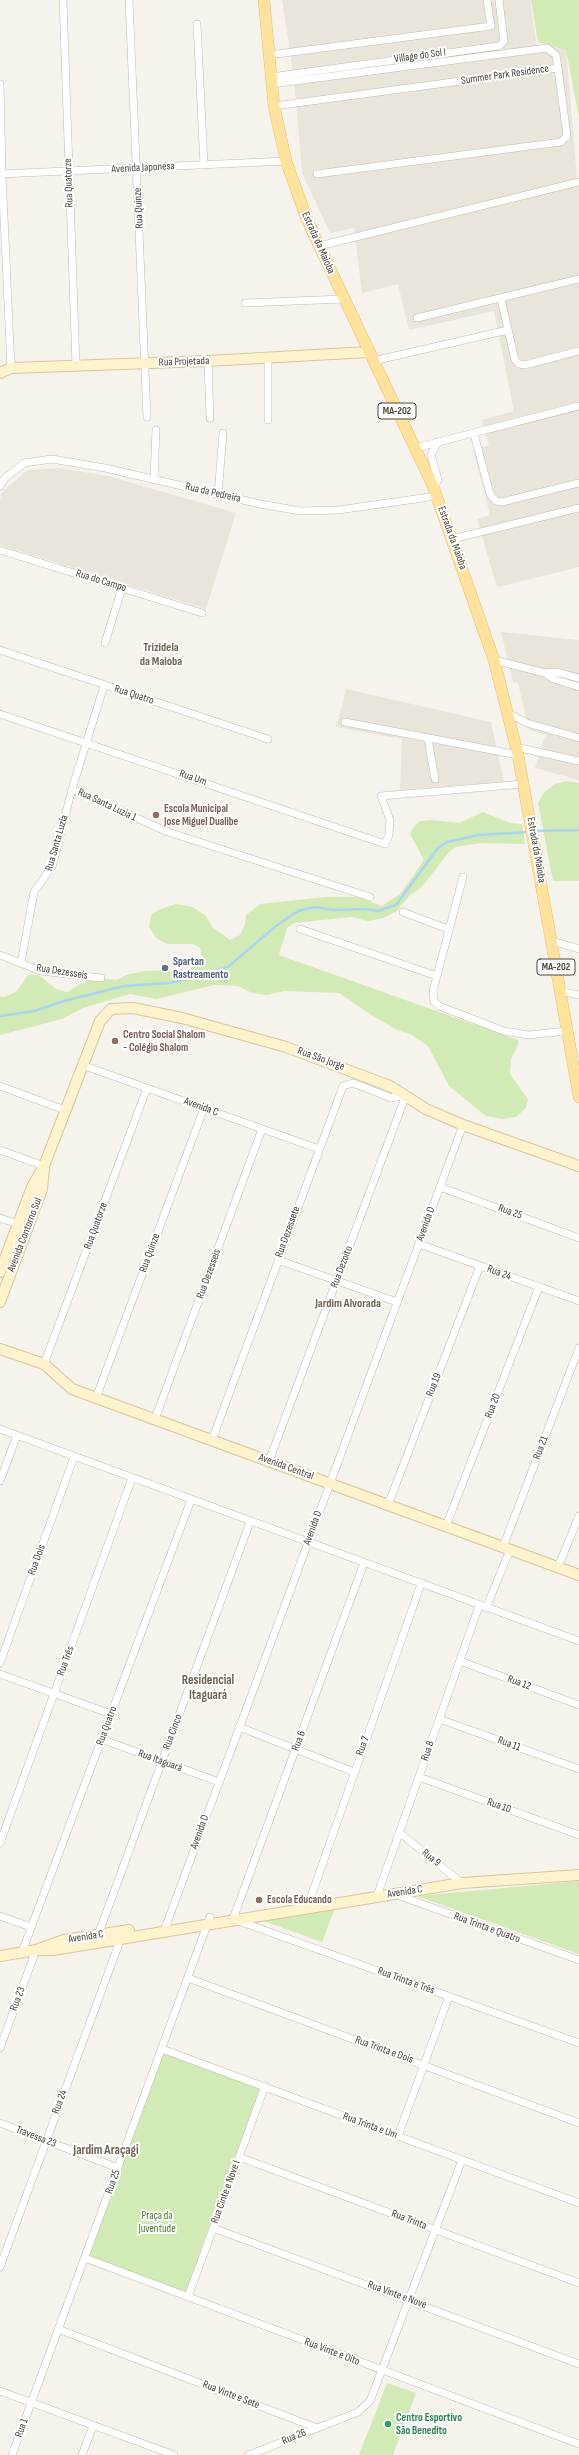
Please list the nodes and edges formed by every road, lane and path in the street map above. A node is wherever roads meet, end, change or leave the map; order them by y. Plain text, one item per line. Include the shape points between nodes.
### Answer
1 (64, 0) edge
2 (128, 0) edge
3 (264, 0) edge
4 (487, 0) edge
5 (498, 0) edge
6 (197, 24) dead end
7 (502, 24) junction
8 (490, 26) junction
9 (269, 55) junction
10 (558, 68) junction
11 (271, 81) junction
12 (0, 84) edge
13 (274, 106) junction
14 (286, 161) junction
15 (204, 165) junction
16 (137, 169) junction
17 (69, 171) junction
18 (1, 174) edge
19 (317, 174) dead end
20 (579, 182) edge
21 (319, 246) junction
22 (579, 279) edge
23 (343, 299) junction
24 (501, 299) junction
25 (245, 303) dead end
26 (417, 318) dead end
27 (508, 330) junction
28 (579, 351) edge
29 (371, 357) junction
30 (268, 359) junction
31 (208, 362) junction
32 (146, 364) junction
33 (76, 366) junction
34 (11, 368) junction
35 (0, 373) edge
36 (579, 406) edge
37 (147, 417) dead end
38 (210, 418) dead end
39 (268, 420) dead end
40 (156, 430) dead end
41 (223, 433) dead end
42 (474, 434) junction
43 (438, 442) junction
44 (415, 448) junction
45 (154, 479) junction
46 (579, 483) edge
47 (0, 486) edge
48 (435, 491) junction
49 (218, 495) junction
50 (579, 508) edge
51 (452, 539) junction
52 (0, 550) edge
53 (122, 588) junction
54 (202, 613) dead end
55 (105, 643) dead end
56 (0, 650) edge
57 (494, 660) junction
58 (545, 673) junction
59 (579, 678) edge
60 (104, 686) junction
61 (579, 687) edge
62 (508, 713) junction
63 (0, 714) edge
64 (345, 722) dead end
65 (579, 738) edge
66 (268, 739) dead end
67 (428, 739) junction
68 (86, 741) junction
69 (517, 751) junction
70 (579, 761) edge
71 (435, 779) dead end
72 (524, 784) junction
73 (72, 789) junction
74 (463, 877) dead end
75 (370, 897) dead end
76 (403, 912) dead end
77 (300, 929) dead end
78 (448, 929) junction
79 (552, 941) junction
80 (579, 949) edge
81 (0, 956) edge
82 (21, 963) junction
83 (437, 976) junction
84 (101, 978) dead end
85 (560, 990) junction
86 (579, 995) edge
87 (567, 1031) junction
88 (575, 1054) edge
89 (82, 1065) junction
90 (0, 1086) edge
91 (147, 1088) junction
92 (406, 1095) junction
93 (579, 1097) edge
94 (204, 1108) junction
95 (65, 1110) junction
96 (463, 1125) junction
97 (262, 1129) junction
98 (319, 1149) junction
99 (0, 1150) edge
100 (44, 1166) junction
101 (579, 1166) edge
102 (440, 1187) junction
103 (0, 1218) edge
104 (18, 1224) junction
105 (579, 1238) edge
106 (419, 1244) junction
107 (278, 1260) junction
108 (480, 1266) junction
109 (0, 1272) edge
110 (336, 1281) junction
111 (539, 1287) junction
112 (579, 1301) edge
113 (0, 1302) edge
114 (397, 1302) junction
115 (579, 1348) edge
116 (0, 1349) edge
117 (44, 1364) junction
118 (96, 1398) junction
119 (155, 1420) junction
120 (0, 1429) edge
121 (17, 1435) junction
122 (212, 1440) junction
123 (74, 1457) junction
124 (270, 1461) junction
125 (132, 1478) junction
126 (0, 1481) edge
127 (330, 1483) junction
128 (191, 1500) junction
129 (388, 1505) junction
130 (579, 1516) edge
131 (250, 1522) junction
132 (446, 1526) junction
133 (308, 1543) junction
134 (507, 1548) junction
135 (364, 1563) junction
136 (558, 1567) junction
137 (579, 1575) edge
138 (421, 1584) junction
139 (483, 1607) junction
140 (579, 1641) edge
141 (460, 1661) junction
142 (0, 1663) edge
143 (0, 1674) edge
144 (54, 1693) junction
145 (579, 1705) edge
146 (111, 1714) junction
147 (439, 1719) junction
148 (239, 1727) junction
149 (102, 1740) junction
150 (296, 1750) junction
151 (162, 1762) junction
152 (579, 1769) edge
153 (354, 1772) junction
154 (419, 1777) junction
155 (219, 1782) junction
156 (400, 1833) junction
157 (579, 1835) edge
158 (0, 1843) edge
159 (579, 1875) edge
160 (462, 1883) junction
161 (395, 1894) junction
162 (377, 1896) junction
163 (307, 1908) junction
164 (0, 1916) edge
165 (233, 1919) junction
166 (209, 1920) junction
167 (31, 1927) junction
168 (165, 1928) junction
169 (121, 1938) junction
170 (97, 1939) junction
171 (36, 1950) junction
172 (22, 1952) junction
173 (0, 1956) edge
174 (579, 1960) edge
175 (188, 1978) junction
176 (449, 1996) junction
177 (579, 2043) edge
178 (0, 2048) edge
179 (162, 2049) junction
180 (424, 2065) junction
181 (265, 2086) junction
182 (0, 2123) edge
183 (579, 2124) edge
184 (398, 2136) junction
185 (46, 2141) junction
186 (239, 2157) junction
187 (462, 2160) junction
188 (118, 2168) junction
189 (579, 2203) edge
190 (213, 2228) junction
191 (435, 2230) junction
192 (84, 2258) junction
193 (0, 2267) edge
194 (579, 2283) edge
195 (188, 2298) junction
196 (409, 2299) junction
197 (58, 2329) junction
198 (579, 2364) edge
199 (382, 2370) junction
200 (0, 2391) edge
201 (31, 2402) junction
202 (93, 2426) junction
203 (317, 2428) junction
204 (579, 2444) edge
205 (12, 2455) edge
206 (82, 2455) edge
207 (174, 2455) edge
208 (249, 2455) edge

1 - 17 street, Rua Quatorze
2 - 16 street, Rua Quinze
3 - 9 main road, Estrada da Maioba / MA-202
4 - 8 street
5 - 7 street, Village do Sol I
6 - 15 street
7 - 8 street, Village do Sol I
7 - 11 street, Village do Sol I via 504,41 499,46 292,74
8 - 9 street, Village do Sol I
9 - 11 main road, Estrada da Maioba / MA-202
10 - 11 street via 556,56 547,48
10 - 13 street, Summer Park Residence
10 - 19 street, Summer Park Residence via 567,136 561,142
11 - 13 main road, Estrada da Maioba / MA-202
12 - 18 street
13 - 14 main road, Estrada da Maioba / MA-202
14 - 15 street, Avenida Japonesa
14 - 21 main road, Estrada da Maioba / MA-202
15 - 16 street, Avenida Japonesa
16 - 17 street, Avenida Japonesa
16 - 32 street, Rua Quinze
17 - 18 street, Avenida Japonesa
17 - 33 street, Rua Quatorze
18 - 34 street
20 - 21 street
21 - 23 main road, Estrada da Maioba / MA-202
22 - 24 street
23 - 25 street
23 - 29 main road, Estrada da Maioba / MA-202
24 - 26 street
24 - 27 street
27 - 28 street via 515,360 519,364 525,365
27 - 29 street
29 - 30 street, Rua Projetada
29 - 44 main road, Estrada da Maioba / MA-202
30 - 31 street, Rua Projetada
30 - 39 street
31 - 32 street, Rua Projetada
31 - 38 street
32 - 33 street, Rua Projetada
32 - 37 street, Rua Quinze
33 - 34 street, Rua Projetada
34 - 35 street, Rua Projetada
36 - 42 street
40 - 45 street
41 - 49 street
42 - 43 street
42 - 46 street via 490,494 496,501 502,502
43 - 44 street
43 - 48 street via 431,455 438,480
44 - 48 main road, Estrada da Maioba / MA-202
45 - 47 street, Rua da Pedreira via 52,459 24,463 4,479
45 - 49 street, Rua da Pedreira
48 - 49 street, Rua da Pedreira via 338,510 300,511
48 - 51 main road, Estrada da Maioba / MA-202
50 - 51 street
51 - 57 main road, Estrada da Maioba / MA-202
52 - 53 street, Rua do Campo
53 - 54 street, Rua do Campo
53 - 55 street
56 - 60 street, Rua Quatro
57 - 58 street
57 - 62 main road, Estrada da Maioba / MA-202
58 - 59 street via 556,672
58 - 61 street via 554,679
60 - 66 street, Rua Quatro
60 - 68 street
62 - 65 street via 527,723
62 - 69 main road, Estrada da Maioba / MA-202
63 - 68 street, Rua Um
64 - 67 street
67 - 69 street
67 - 71 street
68 - 72 street, Rua Um via 385,844 389,835 390,820 380,796
68 - 73 street
69 - 70 street
69 - 72 main road, Estrada da Maioba / MA-202
72 - 79 main road, Estrada da Maioba / MA-202
73 - 75 street, Rua Santa Luzia 1 via 143,822
73 - 82 street, Rua Santa Luzia via 52,867 34,892
74 - 78 street
76 - 78 street
77 - 83 street
78 - 83 street
79 - 80 street
79 - 85 main road, Estrada da Maioba / MA-202
81 - 82 street, Rua Dezesseis
82 - 84 street, Rua Dezesseis via 41,971
83 - 87 street via 433,999 439,1006 504,1031 528,1035
85 - 86 street
85 - 87 main road, Estrada da Maioba / MA-202
87 - 88 main road, Estrada da Maioba / MA-202
88 - 93 main road, Estrada da Maioba / MA-202
89 - 91 street, Avenida C
89 - 92 street, Rua São Jorge via 100,1021 107,1012 119,1008 133,1008 226,1029 286,1047 346,1068
89 - 95 street, Avenida Contorno Sul
90 - 95 street
91 - 94 street, Avenida C
91 - 117 street, Rua Quatorze
92 - 96 street, Rua São Jorge via 426,1109
92 - 98 street, Rua Dezessete via 391,1098 352,1083 343,1086
92 - 110 street, Rua Dezoito
94 - 97 street, Avenida C
94 - 118 street, Rua Quinze
95 - 100 street, Avenida Contorno Sul
96 - 101 street, Rua São Jorge
96 - 102 street, Avenida D
97 - 98 street, Avenida C
97 - 119 street, Rua Dezesseis
98 - 107 street, Rua Dezessete
99 - 100 street
100 - 104 street, Avenida Contorno Sul via 32,1187
100 - 113 street, Avenida Contorno Sul via 42,1189
102 - 105 street, Rua 25
102 - 106 street, Avenida D
103 - 104 street
104 - 109 street, Avenida Contorno Sul
106 - 108 street, Rua 24
106 - 114 street, Avenida D
107 - 110 street
107 - 122 street, Rua Dezessete
108 - 111 street, Rua 24
108 - 129 street, Rua 19
110 - 114 street
110 - 124 street, Rua Dezoito
111 - 112 street, Rua 24
111 - 132 street, Rua 20
114 - 127 street, Avenida D
115 - 134 street, Rua 21
116 - 117 street, Avenida Central
117 - 118 street, Avenida Central via 66,1385
118 - 119 street, Avenida Central
119 - 122 street, Avenida Central
120 - 121 street
121 - 123 street
121 - 126 street
122 - 124 street, Avenida Central
123 - 125 street
123 - 142 street, Rua Dois
124 - 127 street, Avenida Central
125 - 128 street
125 - 144 street, Rua Três
127 - 129 street, Avenida Central
127 - 133 street, Avenida D
128 - 131 street
128 - 146 street, Rua Quatro
129 - 132 street, Avenida Central
130 - 136 street
131 - 133 street
131 - 151 street, Rua Cinco
132 - 134 street, Avenida Central
133 - 135 street
133 - 148 street, Avenida D
134 - 136 street, Avenida Central
134 - 139 street, Rua 8
135 - 138 street
135 - 150 street, Rua 6
136 - 137 street, Avenida Central
138 - 139 street
138 - 153 street, Rua 7
139 - 140 street
139 - 141 street, Rua 8
141 - 145 street, Rua 12
141 - 147 street, Rua 8
143 - 144 street
144 - 146 street
144 - 158 street, Rua Três
146 - 149 street, Rua Quatro
147 - 152 street, Rua 11
147 - 154 street, Rua 8
148 - 150 street
148 - 155 street, Avenida D
149 - 151 street, Rua Itaguará
149 - 167 street, Rua Quatro
150 - 153 street
150 - 165 street, Rua 6
151 - 155 street, Rua Itaguará
151 - 170 street, Rua Cinco
153 - 163 street, Rua 7
154 - 156 street, Rua 8
154 - 157 street, Rua 10
155 - 168 street, Avenida D
156 - 160 street, Rua 9
156 - 162 street, Rua 8
159 - 160 street, Avenida C
160 - 161 street, Avenida C
161 - 162 street, Avenida C
161 - 174 street, Rua Trinta e Quatro
162 - 163 street, Avenida C
163 - 165 street, Avenida C
164 - 167 street
165 - 166 street, Avenida C
165 - 176 street, Rua Trinta e Três
166 - 168 street, Avenida C
166 - 175 street, Rua 25
167 - 172 street, Rua Quatro
168 - 169 street, Avenida C
168 - 170 street, Avenida C
169 - 170 street, Avenida C
169 - 185 street, Rua 24
170 - 171 street, Avenida C via 53,1950
171 - 172 street, Avenida C
171 - 178 street, Rua 23
172 - 173 street, Avenida C
175 - 179 street, Rua 25
175 - 180 street, Rua Trinta e Dois
176 - 177 street, Rua Trinta e Três
176 - 180 street
179 - 181 street, Rua Trinta e Um
179 - 188 street, Rua 25
180 - 183 street, Rua Trinta e Dois
180 - 184 street
181 - 184 street, Rua Trinta e Um
181 - 186 street, Rua Cinte e Nove I
182 - 185 street, Travessa 23
184 - 187 street, Rua Trinta e Um
185 - 188 street, Travessa 23
185 - 193 street, Rua 24
186 - 190 street, Rua Cinte e Nove I
186 - 191 street, Rua Trinta
187 - 189 street, Rua Trinta e Um
187 - 191 street
188 - 192 street, Rua 25
190 - 195 street, Rua Cinte e Nove I
190 - 196 street, Rua Vinte e Nove
191 - 194 street, Rua Trinta
191 - 196 street
192 - 195 street, Rua Vinte e Oito
192 - 197 street, Rua 25
195 - 199 street, Rua Vinte e Oito
196 - 198 street, Rua Vinte e Nove
196 - 199 street
197 - 201 street, Rua 25
197 - 203 street, Rua Vinte e Sete
199 - 203 street via 366,2407
199 - 204 street, Rua Vinte e Oito
200 - 201 street
201 - 202 street
201 - 205 street, Rua 1
202 - 206 street
202 - 207 street
203 - 208 street, Rua 26

